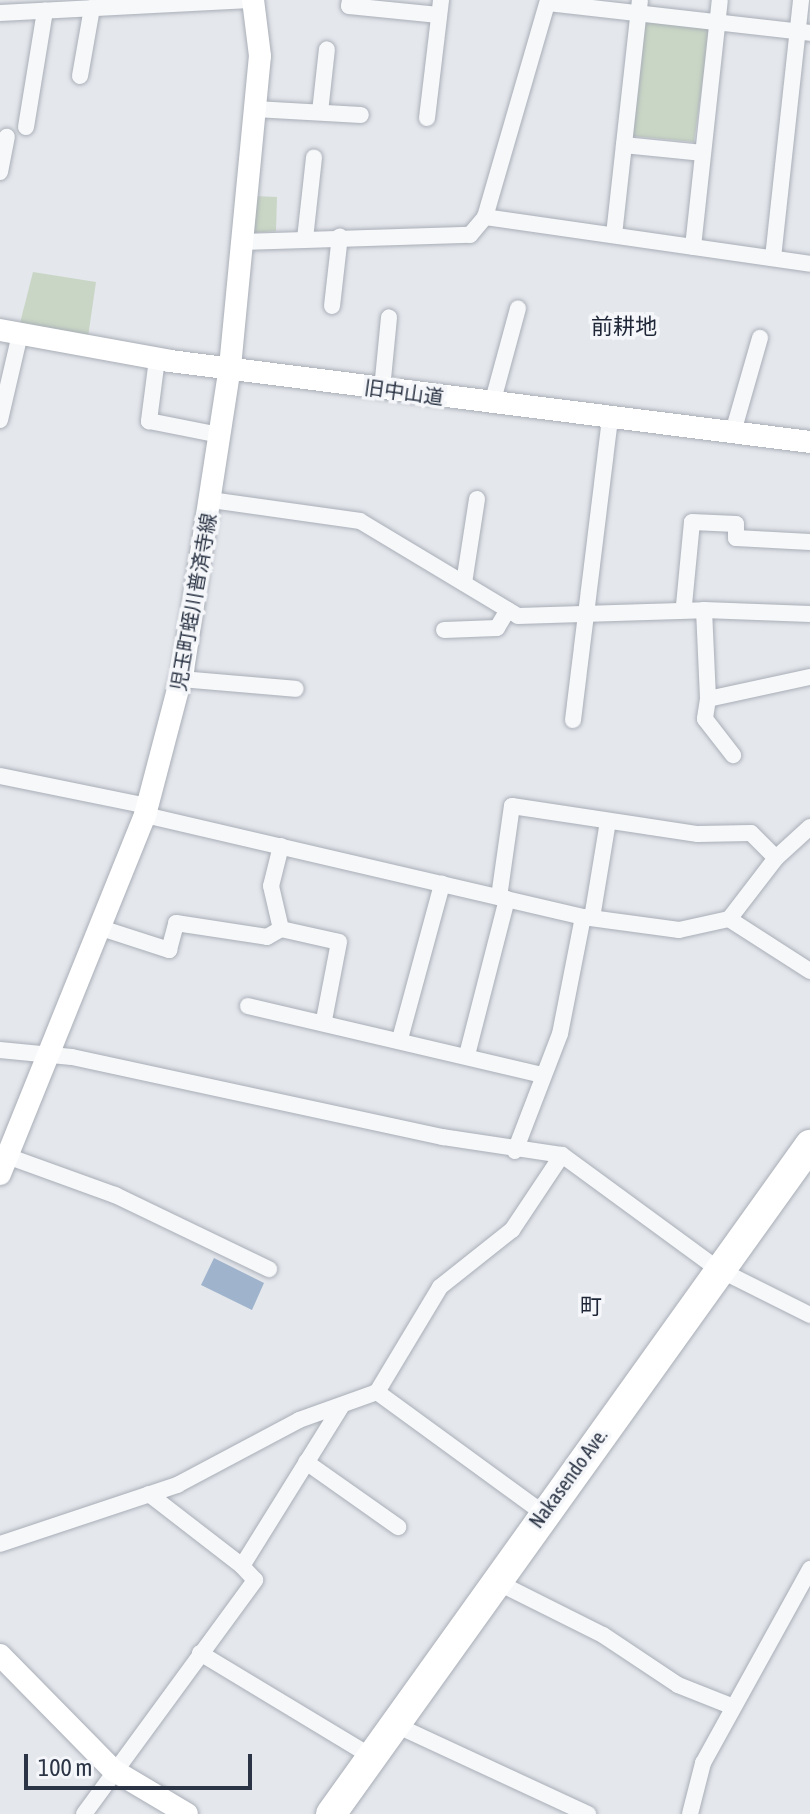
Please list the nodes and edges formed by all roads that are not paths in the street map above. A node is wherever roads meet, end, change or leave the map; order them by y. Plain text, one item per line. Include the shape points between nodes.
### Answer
1 (251, 0) edge
2 (350, 0) edge
3 (720, 0) edge
4 (801, 0) edge
5 (548, 2) edge
6 (440, 7) edge
7 (639, 7) edge
8 (92, 8) junction
9 (45, 11) junction
10 (0, 13) edge
11 (718, 22) junction
12 (804, 32) edge
13 (327, 49) dead end
14 (80, 76) dead end
15 (255, 109) junction
16 (320, 112) junction
17 (361, 115) dead end
18 (427, 118) dead end
19 (26, 127) dead end
20 (7, 137) dead end
21 (624, 145) junction
22 (703, 153) junction
23 (314, 157) dead end
24 (0, 172) edge
25 (485, 217) junction
26 (614, 235) junction
27 (340, 236) junction
28 (305, 239) junction
29 (242, 242) junction
30 (693, 247) junction
31 (773, 258) junction
32 (810, 264) edge
33 (332, 306) dead end
34 (518, 308) dead end
35 (389, 317) dead end
36 (10, 332) edge
37 (760, 338) dead end
38 (157, 359) junction
39 (230, 367) junction
40 (382, 389) junction
41 (492, 404) junction
42 (610, 418) junction
43 (0, 420) edge
44 (733, 432) junction
45 (220, 435) junction
46 (810, 442) edge
47 (477, 499) dead end
48 (211, 500) junction
49 (810, 542) edge
50 (464, 583) junction
51 (684, 605) junction
52 (508, 610) junction
53 (704, 610) junction
54 (810, 614) edge
55 (587, 619) junction
56 (444, 630) dead end
57 (810, 677) edge
58 (180, 679) junction
59 (296, 689) dead end
60 (708, 699) junction
61 (573, 720) dead end
62 (733, 755) dead end
63 (0, 776) edge
64 (146, 811) junction
65 (608, 821) junction
66 (810, 827) edge
67 (281, 846) junction
68 (776, 858) junction
69 (442, 884) junction
70 (503, 898) junction
71 (587, 917) junction
72 (729, 919) junction
73 (98, 927) junction
74 (281, 929) junction
75 (810, 971) edge
76 (248, 1006) dead end
77 (324, 1020) junction
78 (400, 1039) junction
79 (0, 1050) edge
80 (467, 1055) junction
81 (45, 1056) junction
82 (543, 1075) junction
83 (810, 1145) edge
84 (515, 1151) junction
85 (562, 1155) junction
86 (3, 1165) edge
87 (269, 1269) dead end
88 (718, 1269) junction
89 (810, 1315) edge
90 (377, 1392) junction
91 (341, 1407) junction
92 (306, 1462) junction
93 (149, 1494) junction
94 (543, 1513) junction
95 (398, 1527) dead end
96 (0, 1544) edge
97 (242, 1566) junction
98 (810, 1569) edge
99 (495, 1581) junction
100 (200, 1653) junction
101 (0, 1655) edge
102 (731, 1706) junction
103 (394, 1724) junction
104 (371, 1756) junction
105 (113, 1770) junction
106 (84, 1814) edge
107 (187, 1814) edge
108 (331, 1814) edge
109 (588, 1814) edge
110 (690, 1814) edge

1 - 8 street
1 - 15 main road, 児玉町蛭川普済寺線 via 260,56
2 - 6 street via 349,6
3 - 11 street
4 - 12 street
5 - 7 street
5 - 25 street
6 - 18 street
7 - 11 street
7 - 21 street
8 - 9 street
8 - 14 street
9 - 10 street
9 - 19 street
11 - 12 street
11 - 22 street
12 - 31 street
13 - 16 street
15 - 16 street
15 - 29 main road, 児玉町蛭川普済寺線
16 - 17 street
20 - 24 street
21 - 22 street
21 - 26 street
22 - 30 street
23 - 28 street
25 - 26 street
25 - 27 street via 470,235 450,240
26 - 30 street
27 - 28 street
27 - 33 street
28 - 29 street
29 - 39 main road, 児玉町蛭川普済寺線
30 - 31 street
31 - 32 street
34 - 41 street
35 - 40 street
36 - 38 main road, 旧中山道
36 - 43 street
37 - 44 street
38 - 39 main road, 旧中山道
38 - 45 street via 149,421
39 - 40 main road, 旧中山道
39 - 45 main road, 児玉町蛭川普済寺線
40 - 41 main road, 旧中山道
41 - 42 main road, 旧中山道
42 - 44 main road, 旧中山道
42 - 55 street
44 - 46 main road, 旧中山道
45 - 48 main road, 児玉町蛭川普済寺線
47 - 50 street
48 - 50 street via 360,521
48 - 58 main road, 児玉町蛭川普済寺線
49 - 51 street via 736,538 736,524 692,522
50 - 52 street
51 - 53 street
51 - 55 street
52 - 55 street
52 - 56 street via 497,628
53 - 54 street
53 - 60 street
55 - 61 street
57 - 60 street
58 - 59 street
58 - 64 main road, 児玉町蛭川普済寺線
60 - 62 street via 705,719
63 - 64 street
64 - 67 street
64 - 73 main road, 児玉町蛭川普済寺線
65 - 68 street via 751,833
65 - 70 street via 512,806
65 - 71 street
66 - 68 street
67 - 69 street
67 - 74 street via 271,886
68 - 72 street
69 - 70 street
69 - 78 street
70 - 71 street
70 - 80 street
71 - 72 street via 679,930
71 - 82 street via 560,1034
72 - 75 street
73 - 74 street via 169,950 176,923 267,937
73 - 81 main road, 児玉町蛭川普済寺線
74 - 77 street via 339,942
76 - 77 street
77 - 78 street
78 - 80 street
79 - 81 street
80 - 82 street
81 - 84 street
81 - 86 main road, 児玉町蛭川普済寺線
82 - 84 street
83 - 88 highway, Nakasendo Ave.
84 - 85 street
85 - 88 street
85 - 90 street via 512,1230 440,1287
86 - 87 street via 115,1195
88 - 89 street
88 - 94 highway, Nakasendo Ave.
90 - 91 street
90 - 94 street
91 - 92 street
91 - 93 street
92 - 95 street
92 - 97 street
93 - 96 street
93 - 97 street
94 - 99 highway, Nakasendo Ave.
97 - 100 street via 255,1580
98 - 102 street
99 - 102 street via 603,1635 678,1685
99 - 103 highway, Nakasendo Ave.
100 - 104 street
100 - 105 street
101 - 105 main road
102 - 110 street via 703,1763
103 - 104 highway, Nakasendo Ave.
103 - 109 street
104 - 108 highway, Nakasendo Ave.
105 - 106 street
105 - 107 main road

